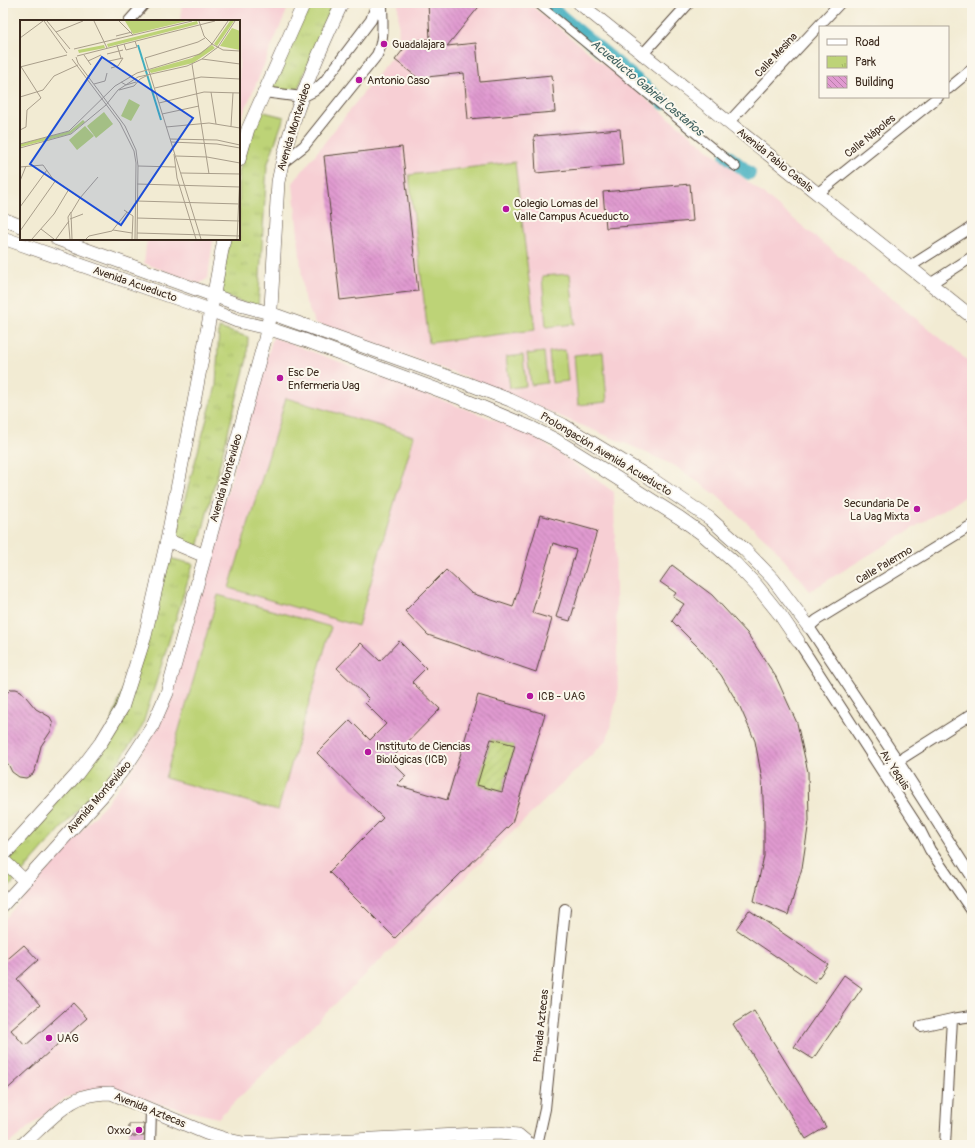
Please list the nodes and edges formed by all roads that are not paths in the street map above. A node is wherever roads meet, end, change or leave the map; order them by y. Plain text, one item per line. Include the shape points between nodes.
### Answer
1 (145, 3) edge
2 (304, 3) edge
3 (342, 3) edge
4 (377, 3) edge
5 (382, 3) edge
6 (537, 3) edge
7 (579, 3) edge
8 (689, 3) edge
9 (840, 3) edge
10 (130, 20) edge
11 (642, 55) junction
12 (972, 69) edge
13 (949, 88) edge
14 (264, 92) junction
15 (302, 97) junction
16 (937, 98) edge
17 (728, 123) junction
18 (240, 157) edge
19 (281, 164) junction
20 (736, 167) dead end
21 (817, 194) junction
22 (3, 219) edge
23 (20, 226) edge
24 (972, 227) edge
25 (3, 238) edge
26 (63, 240) edge
27 (224, 240) edge
28 (74, 242) edge
29 (108, 257) junction
30 (972, 257) edge
31 (909, 267) junction
32 (102, 272) junction
33 (930, 284) junction
34 (213, 295) junction
35 (210, 310) junction
36 (270, 313) junction
37 (972, 317) edge
38 (267, 328) junction
39 (563, 426) junction
40 (554, 440) junction
41 (972, 525) edge
42 (167, 540) junction
43 (205, 556) junction
44 (809, 627) junction
45 (798, 641) joint
46 (972, 714) edge
47 (898, 761) junction
48 (882, 772) junction
49 (3, 856) edge
50 (3, 860) edge
51 (972, 877) edge
52 (25, 881) junction
53 (972, 892) edge
54 (963, 897) junction
55 (3, 905) edge
56 (565, 909) dead end
57 (972, 912) edge
58 (972, 1016) edge
59 (952, 1019) junction
60 (921, 1026) dead end
61 (151, 1110) junction
62 (412, 1141) edge
63 (270, 1144) edge
64 (22, 1145) edge
65 (150, 1145) edge
66 (530, 1145) edge
67 (536, 1145) edge
68 (945, 1145) edge

1 - 10 street
2 - 14 street
3 - 15 street, Avenida Montevideo
4 - 15 street via 371,20 324,82
5 - 19 street via 383,37 377,55 304,146
6 - 20 street
7 - 11 street, Avenida Pablo Casals
8 - 11 street
9 - 17 street, Calle Mesina
11 - 17 street, Avenida Pablo Casals
12 - 13 street
14 - 15 street
14 - 18 street
15 - 19 street, Avenida Montevideo
16 - 21 street, Calle Nápoles
17 - 21 street, Avenida Pablo Casals
19 - 36 street, Avenida Montevideo
21 - 31 street, Avenida Pablo Casals
22 - 23 street
24 - 31 street
25 - 32 street, Avenida Acueducto
26 - 28 street, Avenida Acueducto
27 - 34 street
28 - 29 street, Avenida Acueducto
29 - 32 street
29 - 34 street, Avenida Acueducto
30 - 33 street
31 - 33 street, Avenida Pablo Casals
32 - 35 street, Avenida Acueducto
33 - 37 street, Avenida Pablo Casals
34 - 35 street
34 - 36 street, Avenida Acueducto
35 - 38 street, Avenida Acueducto via 237,321
35 - 42 street
36 - 38 street, Avenida Montevideo
36 - 39 street, Prolongación Avenida Acueducto via 466,382
38 - 40 street, Prolongación Avenida Acueducto via 307,340 460,398
38 - 43 street, Avenida Montevideo
39 - 40 street
39 - 44 street, Prolongación Avenida Acueducto via 647,476 709,518 773,579
40 - 45 street, Prolongación Avenida Acueducto via 594,462 701,533 757,586
41 - 44 street, Calle Palermo
42 - 43 street
42 - 49 street via 145,636 122,708 102,741 77,774
43 - 52 street, Avenida Montevideo via 167,693 152,727 129,762 102,795
44 - 47 street, Av. Yaquis
45 - 48 street, Av. Yaquis
46 - 47 street
47 - 48 street
47 - 51 street, Av. Yaquis
48 - 54 street, Av. Yaquis via 930,850
50 - 52 street
52 - 55 street, Avenida Montevideo
53 - 54 street
54 - 57 street, Av. Yaquis
56 - 67 street, Privada Aztecas via 545,1109
58 - 59 street
59 - 60 street
59 - 68 street
61 - 63 street, Avenida Aztecas via 228,1140
61 - 64 street, Avenida Aztecas via 111,1093 83,1097 70,1103
61 - 65 street
62 - 63 street, Avenida Aztecas
62 - 66 street, Avenida Aztecas via 498,1133 518,1135

